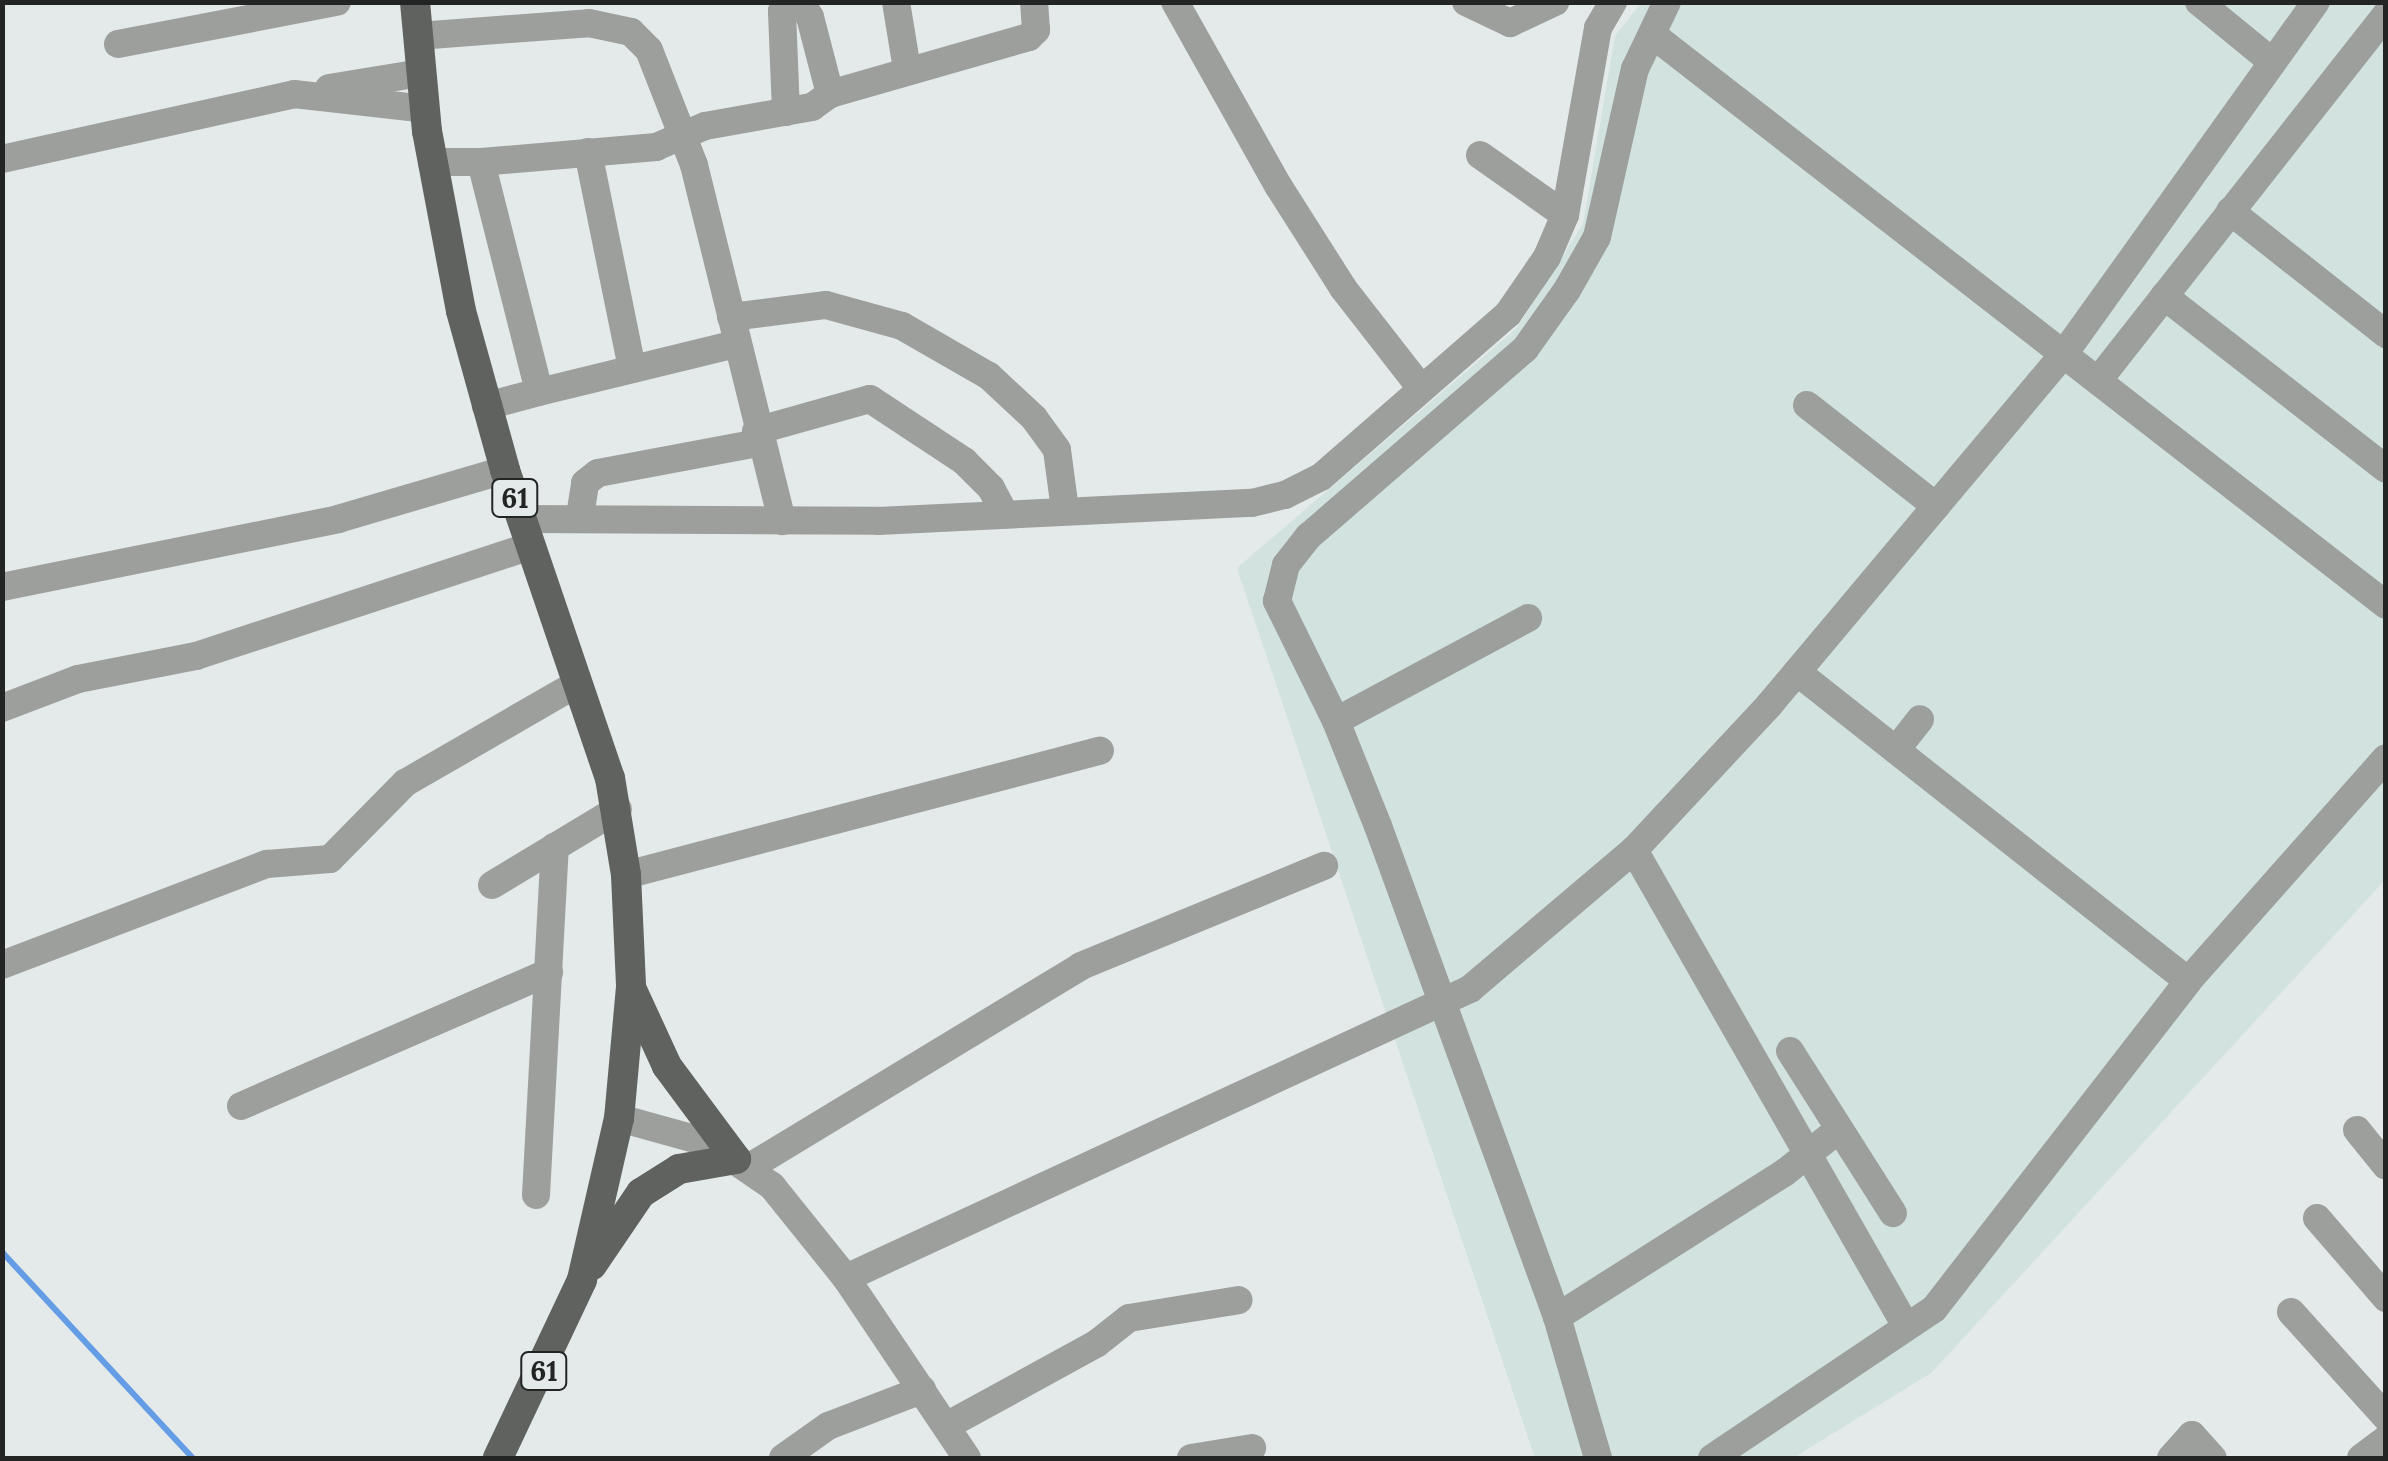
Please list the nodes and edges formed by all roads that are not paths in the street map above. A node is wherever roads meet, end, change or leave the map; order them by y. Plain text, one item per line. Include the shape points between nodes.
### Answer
1 (338, 2) edge
2 (415, 2) edge
3 (896, 2) edge
4 (1034, 2) edge
5 (1175, 2) edge
6 (1466, 2) edge
7 (1554, 2) edge
8 (1613, 2) edge
9 (1667, 2) edge
10 (2199, 2) edge
11 (2316, 2) edge
12 (2386, 14) edge
13 (1653, 34) junction
14 (418, 36) junction
15 (118, 44) dead end
16 (2271, 60) junction
17 (907, 69) junction
18 (421, 73) junction
19 (294, 94) junction
20 (830, 94) junction
21 (426, 109) junction
22 (786, 112) junction
23 (683, 135) junction
24 (588, 152) junction
25 (1480, 155) dead end
26 (2, 159) edge
27 (432, 162) junction
28 (481, 162) junction
29 (1574, 172) junction
30 (1610, 184) junction
31 (2230, 211) junction
32 (1565, 215) junction
33 (2164, 296) junction
34 (733, 331) junction
35 (2386, 334) edge
36 (2066, 351) junction
37 (632, 368) junction
38 (2100, 378) junction
39 (1420, 387) junction
40 (539, 392) junction
41 (1807, 405) dead end
42 (486, 406) junction
43 (758, 437) junction
44 (2386, 469) edge
45 (505, 470) junction
46 (1936, 506) junction
47 (1065, 510) junction
48 (1005, 514) junction
49 (580, 516) junction
50 (782, 522) junction
51 (526, 533) junction
52 (2, 587) edge
53 (2386, 605) edge
54 (1528, 618) dead end
55 (1798, 672) junction
56 (578, 683) junction
57 (2, 708) edge
58 (1920, 720) dead end
59 (1336, 721) junction
60 (1896, 750) junction
61 (1100, 751) dead end
62 (2386, 758) edge
63 (618, 809) junction
64 (555, 847) junction
65 (1634, 850) junction
66 (1324, 866) dead end
67 (626, 875) junction
68 (492, 885) dead end
69 (2, 965) edge
70 (549, 972) junction
71 (2188, 982) junction
72 (631, 988) junction
73 (1441, 1003) junction
74 (1790, 1050) dead end
75 (241, 1106) dead end
76 (619, 1118) junction
77 (1838, 1130) junction
78 (2357, 1130) dead end
79 (1806, 1158) junction
80 (742, 1163) junction
81 (2386, 1166) edge
82 (536, 1196) dead end
83 (1893, 1213) dead end
84 (2317, 1218) dead end
85 (846, 1278) junction
86 (582, 1280) junction
87 (2386, 1298) edge
88 (1239, 1300) dead end
89 (2292, 1312) dead end
90 (1557, 1317) junction
91 (1906, 1326) junction
92 (922, 1390) junction
93 (2386, 1416) edge
94 (948, 1425) junction
95 (2386, 1440) edge
96 (1252, 1448) dead end
97 (498, 1458) edge
98 (783, 1458) edge
99 (967, 1458) edge
100 (1191, 1458) edge
101 (1598, 1458) edge
102 (1712, 1458) edge
103 (2171, 1458) edge
104 (2213, 1458) edge
105 (2361, 1458) edge

1 - 15 street
2 - 14 main road, 61
3 - 17 street
4 - 17 street via 1036,30 1028,37
5 - 39 street via 1311,238
6 - 7 street via 1510,23
8 - 29 street via 1598,28
9 - 13 street
10 - 16 street
11 - 16 street
12 - 31 street
13 - 30 street via 1636,69
13 - 36 street
14 - 18 main road, 61
14 - 23 street via 589,23 631,32 649,50
16 - 36 street
17 - 20 street
18 - 19 street
18 - 21 main road, 61
19 - 21 street
19 - 26 street
20 - 22 street via 812,107
20 - 22 street via 810,17 804,7 788,4 782,11
21 - 27 main road, 61
22 - 23 street
23 - 24 street via 656,147
23 - 34 street
24 - 28 street
24 - 37 street
25 - 32 street
27 - 28 street
27 - 42 main road, 61
28 - 40 street
29 - 30 street
29 - 32 street
30 - 59 street via 1597,238 1525,349 1309,536 1286,565 1276,602
31 - 33 street
31 - 35 street
32 - 39 street via 1548,257 1508,314
33 - 38 street
33 - 44 street
34 - 37 street
34 - 43 street
34 - 47 street via 826,305 902,326 989,376 1034,418 1057,450
36 - 38 street
36 - 46 street
37 - 40 street
38 - 53 street
39 - 47 street via 1321,477 1285,495
40 - 42 street
41 - 46 street
42 - 45 main road, 61
43 - 48 street via 870,400 964,462 992,488
43 - 49 street via 598,474 585,483
43 - 50 street
45 - 51 main road, 61
45 - 52 street via 338,520
46 - 55 street
47 - 48 street
48 - 50 street
49 - 50 street
49 - 51 street
51 - 56 main road, 61
51 - 57 street via 196,656 78,679
54 - 59 street
55 - 60 street
55 - 65 street
56 - 63 main road, 61
56 - 69 street via 404,783 330,859 267,864
58 - 60 street
59 - 73 street
60 - 71 street
61 - 67 street
62 - 71 street
63 - 64 street
63 - 67 main road, 61
64 - 68 street
64 - 70 street
65 - 73 street via 1470,989
65 - 79 street
66 - 80 street via 1081,966
67 - 72 main road, 61
70 - 75 street
70 - 82 street
71 - 91 street via 1934,1309
72 - 76 main road, 61
72 - 80 main road via 668,1066
73 - 85 street
73 - 90 street
74 - 77 street
76 - 80 street via 689,1134
76 - 86 main road, 61
77 - 79 street
77 - 83 street
78 - 81 street
79 - 90 street
79 - 91 street
80 - 85 street via 772,1186
80 - 86 main road via 679,1169 641,1194
84 - 87 street
85 - 92 street
86 - 97 main road, 61 via 545,1371
88 - 94 street via 1129,1318 1096,1344
89 - 93 street
90 - 101 street
91 - 102 street
92 - 94 street
92 - 98 street via 828,1426
94 - 99 street
95 - 105 street
96 - 100 street
103 - 104 street via 2192,1435

